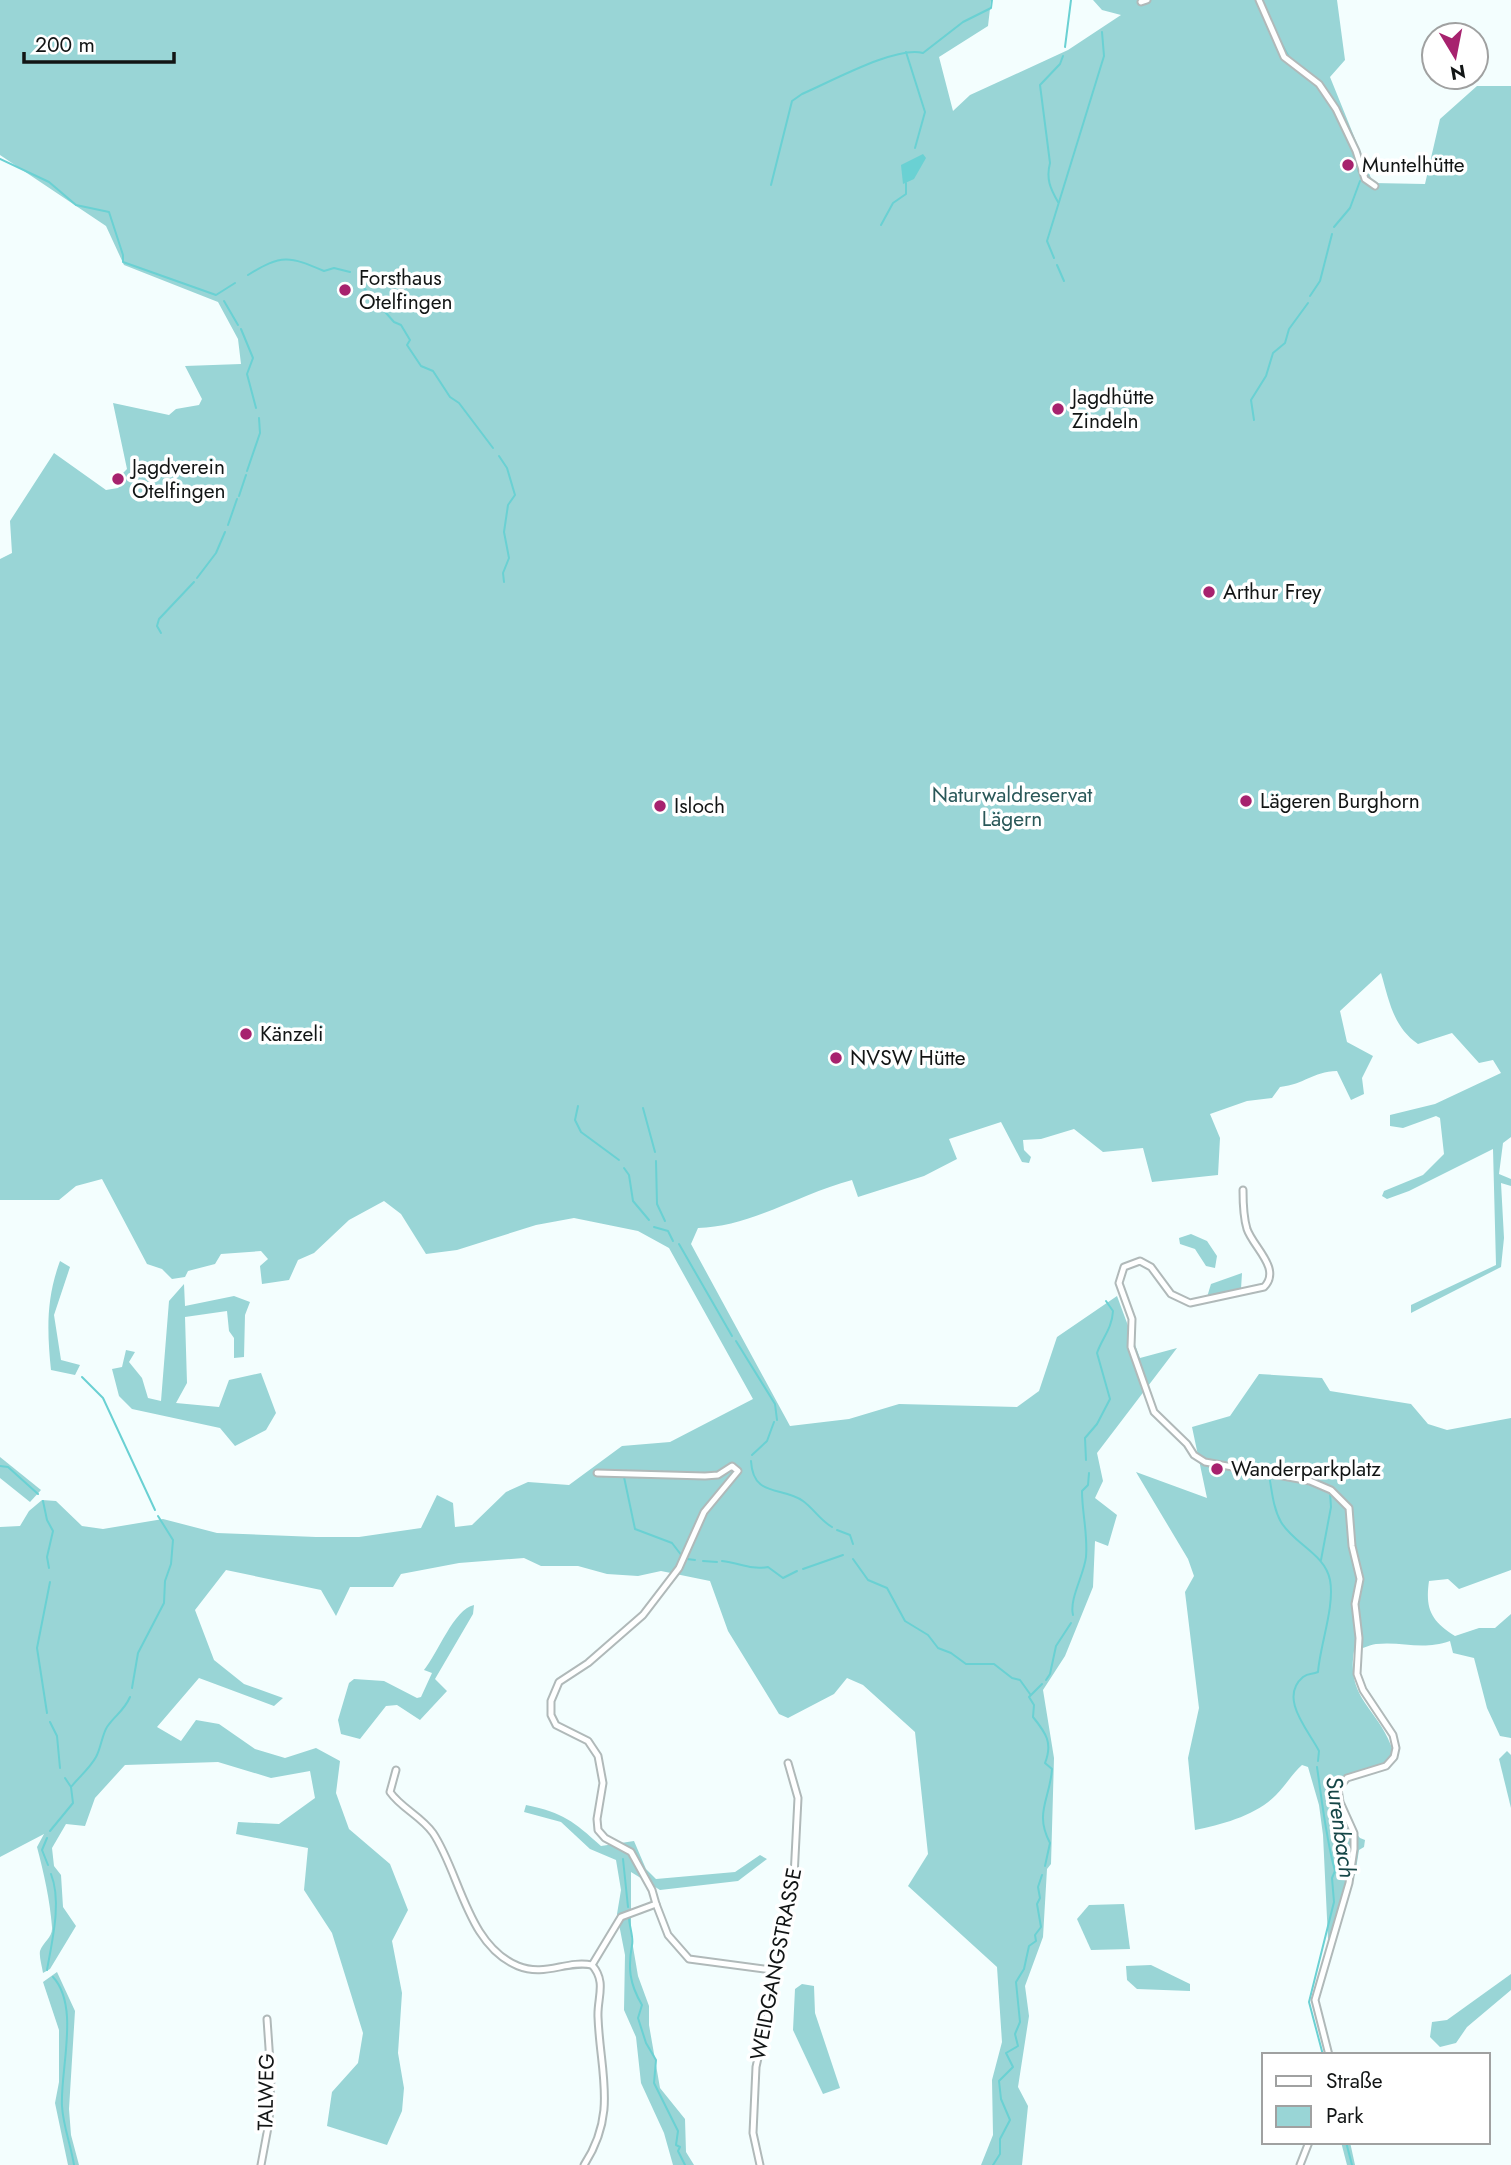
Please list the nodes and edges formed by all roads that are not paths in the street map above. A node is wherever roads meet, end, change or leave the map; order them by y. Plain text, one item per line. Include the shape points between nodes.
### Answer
1 (1259, 0) edge
2 (1375, 186) dead end
3 (1243, 1190) dead end
4 (597, 1473) dead end
5 (788, 1763) dead end
6 (396, 1770) dead end
7 (656, 1904) junction
8 (592, 1965) junction
9 (772, 1970) junction
10 (267, 2019) dead end
11 (1328, 2053) edge
12 (1309, 2144) edge
13 (261, 2165) edge
14 (584, 2165) edge
15 (760, 2165) edge
16 (1300, 2165) edge

1 - 2 street via 1284,57 1320,84 1356,151 1364,179
3 - 11 street via 1246,1228 1270,1271 1264,1287 1193,1304 1171,1294 1145,1263 1128,1263 1120,1276 1121,1291 1132,1319 1130,1347 1147,1399 1194,1455 1219,1466 1310,1481 1337,1494 1351,1511 1352,1546 1360,1579 1355,1604 1357,1674 1396,1748 1386,1766 1347,1778 1338,1789 1354,1833 1354,1849 1349,1883 1315,2000
4 - 7 street via 705,1476 718,1475 732,1466 738,1469 704,1512 679,1568 643,1615 559,1682 551,1701 556,1725 588,1741 598,1756 603,1783 598,1830 631,1852
5 - 9 street, WEIDGANGSTRASSE via 799,1798 794,1877
6 - 8 street via 390,1792 433,1833 466,1910 502,1956 539,1971
7 - 8 street via 621,1917
7 - 9 street via 668,1935 689,1959
8 - 14 street via 601,1982 598,2017 607,2094 598,2140
9 - 15 street, WEIDGANGSTRASSE via 755,2076 753,2133
10 - 13 street, TALWEG via 271,2077
12 - 16 street

